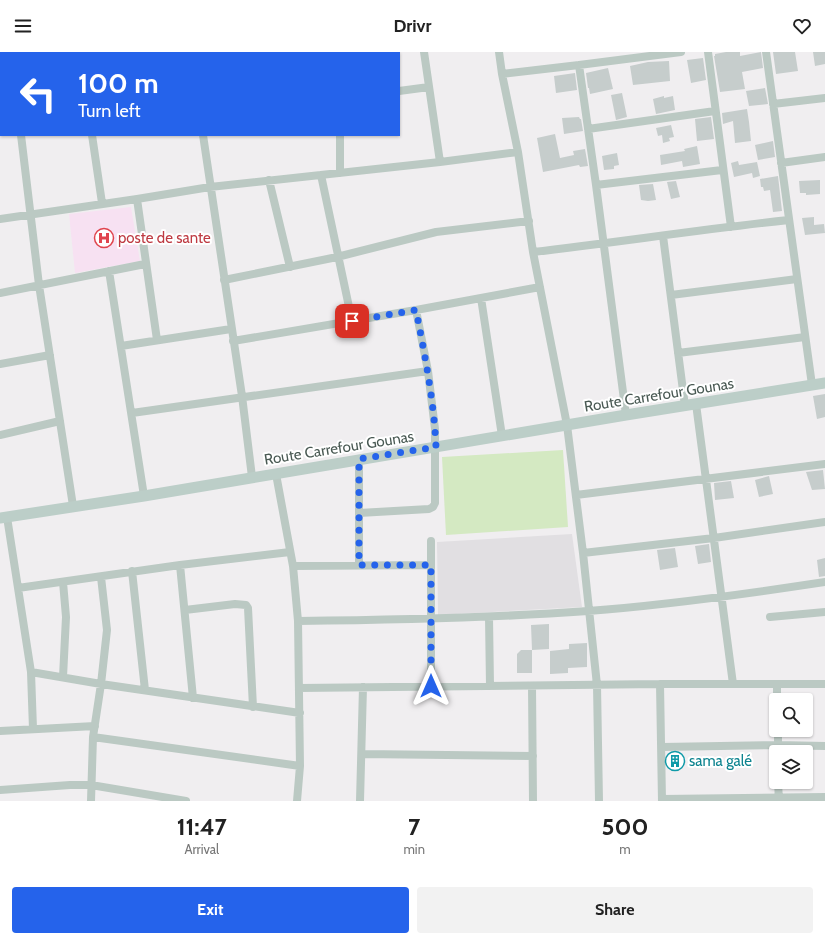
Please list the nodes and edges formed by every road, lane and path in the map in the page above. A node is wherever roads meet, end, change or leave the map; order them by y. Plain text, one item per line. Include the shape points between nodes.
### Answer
1 (424, 52) edge
2 (499, 52) edge
3 (681, 52) edge
4 (708, 52) edge
5 (766, 52) edge
6 (652, 54) edge
7 (579, 66) junction
8 (502, 74) junction
9 (429, 87) junction
10 (400, 91) edge
11 (825, 98) edge
12 (773, 104) junction
13 (715, 111) junction
14 (588, 129) junction
15 (21, 136) edge
16 (92, 136) edge
17 (203, 136) edge
18 (340, 136) edge
19 (518, 152) junction
20 (825, 157) edge
21 (440, 162) junction
22 (781, 163) junction
23 (722, 170) junction
24 (340, 173) junction
25 (321, 175) junction
26 (269, 180) junction
27 (596, 186) junction
28 (210, 187) junction
29 (137, 199) junction
30 (102, 203) junction
31 (32, 214) junction
32 (0, 219) edge
33 (789, 220) junction
34 (529, 221) junction
35 (731, 227) junction
36 (663, 236) junction
37 (603, 244) junction
38 (533, 252) junction
39 (337, 257) junction
40 (145, 264) junction
41 (290, 267) junction
42 (109, 271) junction
43 (797, 279) junction
44 (224, 280) junction
45 (39, 285) junction
46 (540, 287) junction
47 (0, 293) edge
48 (671, 295) junction
49 (481, 298) junction
50 (416, 310) junction
51 (352, 321) junction
52 (231, 329) junction
53 (805, 337) junction
54 (157, 340) junction
55 (233, 341) junction
56 (121, 346) junction
57 (678, 353) junction
58 (50, 355) junction
59 (0, 364) edge
60 (428, 371) junction
61 (825, 383) edge
62 (812, 386) junction
63 (242, 396) junction
64 (691, 405) junction
65 (132, 412) junction
66 (626, 415) junction
67 (60, 421) junction
68 (567, 425) junction
69 (0, 435) edge
70 (502, 436) junction
71 (436, 447) junction
72 (359, 459) junction
73 (825, 464) edge
74 (276, 474) junction
75 (252, 477) junction
76 (705, 479) junction
77 (576, 495) junction
78 (144, 496) junction
79 (74, 506) junction
80 (360, 513) junction
81 (3, 517) edge
82 (825, 522) edge
83 (714, 538) junction
84 (431, 541) dead end
85 (290, 552) junction
86 (583, 553) junction
87 (180, 565) junction
88 (359, 565) junction
89 (431, 565) junction
90 (293, 566) junction
91 (132, 571) junction
92 (101, 577) junction
93 (63, 582) junction
94 (825, 582) edge
95 (18, 588) junction
96 (723, 597) junction
97 (185, 610) junction
98 (589, 611) junction
99 (825, 612) edge
100 (489, 617) junction
101 (770, 617) dead end
102 (431, 619) junction
103 (298, 621) junction
104 (31, 672) junction
105 (64, 678) junction
106 (101, 684) junction
107 (597, 684) junction
108 (660, 684) junction
109 (733, 684) junction
110 (776, 684) junction
111 (825, 684) edge
112 (431, 686) junction
113 (490, 686) junction
114 (532, 686) junction
115 (363, 687) junction
116 (299, 688) junction
117 (145, 690) junction
118 (777, 693) edge
119 (193, 698) junction
120 (253, 707) junction
121 (300, 713) junction
122 (95, 726) junction
123 (33, 729) junction
124 (0, 731) edge
125 (93, 737) junction
126 (825, 746) edge
127 (662, 747) junction
128 (813, 747) edge
129 (769, 749) edge
130 (362, 754) junction
131 (533, 756) junction
132 (300, 766) junction
133 (91, 785) junction
134 (0, 790) edge
135 (825, 797) edge
136 (778, 799) edge
137 (662, 800) edge
138 (91, 801) edge
139 (186, 801) edge
140 (297, 801) edge
141 (360, 801) edge
142 (533, 801) edge
143 (599, 801) edge

1 - 9 street
2 - 8 street
3 - 6 street
4 - 13 street
5 - 12 street
6 - 7 street
7 - 8 street
7 - 14 street
8 - 19 street
9 - 10 street
9 - 21 street
11 - 12 street
12 - 22 street
13 - 14 street
13 - 23 street
14 - 27 street
15 - 31 street
16 - 30 street
17 - 28 street
18 - 24 street
19 - 21 street
19 - 34 street
20 - 22 street
21 - 24 street
22 - 33 street
23 - 27 street
23 - 35 street
24 - 25 street
25 - 26 street
25 - 39 street
26 - 28 street
26 - 41 street
27 - 37 street
28 - 29 street
28 - 44 street
29 - 30 street
29 - 40 street
30 - 31 street
31 - 32 street
31 - 45 street
33 - 35 street
33 - 43 street
34 - 38 street
34 - 39 street via 436,232
35 - 36 street
36 - 37 street
36 - 48 street
37 - 38 street
37 - 66 street
38 - 46 street
39 - 41 street
39 - 51 street
40 - 42 street
40 - 54 street
41 - 44 street
42 - 45 street
42 - 56 street
43 - 48 street
43 - 53 street
44 - 52 street
45 - 47 street
45 - 58 street
46 - 49 street
46 - 68 street
48 - 57 street
49 - 50 street
49 - 70 street
50 - 51 street
50 - 60 street
51 - 55 street
52 - 54 street
52 - 55 street
53 - 57 street
53 - 62 street
54 - 56 street
55 - 63 street
56 - 65 street
57 - 64 street
58 - 59 street
58 - 67 street
60 - 63 street
60 - 71 street
61 - 62 main road, Route Carrefour Gounas
62 - 64 main road, Route Carrefour Gounas
63 - 65 street
63 - 75 street
64 - 66 main road, Route Carrefour Gounas
64 - 76 street
65 - 78 street
66 - 68 main road, Route Carrefour Gounas
67 - 69 street
67 - 79 street
68 - 70 main road, Route Carrefour Gounas
68 - 77 street
70 - 71 main road, Route Carrefour Gounas
71 - 72 main road, Route Carrefour Gounas
71 - 80 street via 433,507
72 - 74 main road, Route Carrefour Gounas
72 - 80 street
73 - 76 street
74 - 75 main road, Route Carrefour Gounas
74 - 85 street
75 - 78 main road, Route Carrefour Gounas
76 - 77 street
76 - 83 street
77 - 86 street
78 - 79 main road, Route Carrefour Gounas
79 - 81 main road, Route Carrefour Gounas
80 - 88 street
81 - 95 street
82 - 83 street
83 - 86 street
83 - 96 street
84 - 89 street
85 - 87 street
85 - 90 street
86 - 98 street
87 - 91 street
87 - 97 street
88 - 89 street
88 - 90 street
89 - 102 street
90 - 103 street
91 - 92 street
91 - 117 street
92 - 93 street
92 - 106 street via 106,630
93 - 95 street
93 - 105 street via 66,617
94 - 96 street
95 - 104 street
96 - 98 street
96 - 109 street
97 - 119 street
97 - 120 street via 246,605
98 - 100 street
98 - 107 street
99 - 101 street
100 - 102 street
100 - 113 street
102 - 103 street
102 - 112 street
103 - 116 street
104 - 105 street
104 - 123 street
105 - 106 street
106 - 117 street
106 - 122 street
107 - 108 street
107 - 114 street
107 - 143 street
108 - 109 street
108 - 127 street
109 - 110 street
110 - 111 street
110 - 118 street
112 - 113 street
112 - 115 street
113 - 114 street
114 - 131 street
115 - 116 street
115 - 130 street
116 - 121 street
117 - 119 street
119 - 120 street
120 - 121 street
121 - 132 street
122 - 123 street
122 - 125 street
123 - 124 street
125 - 132 street
125 - 133 street
126 - 128 street
127 - 129 street
127 - 137 street
130 - 131 street
130 - 141 street
131 - 142 street
132 - 140 street
133 - 134 street
133 - 138 street
133 - 139 street
135 - 136 street
136 - 137 street

